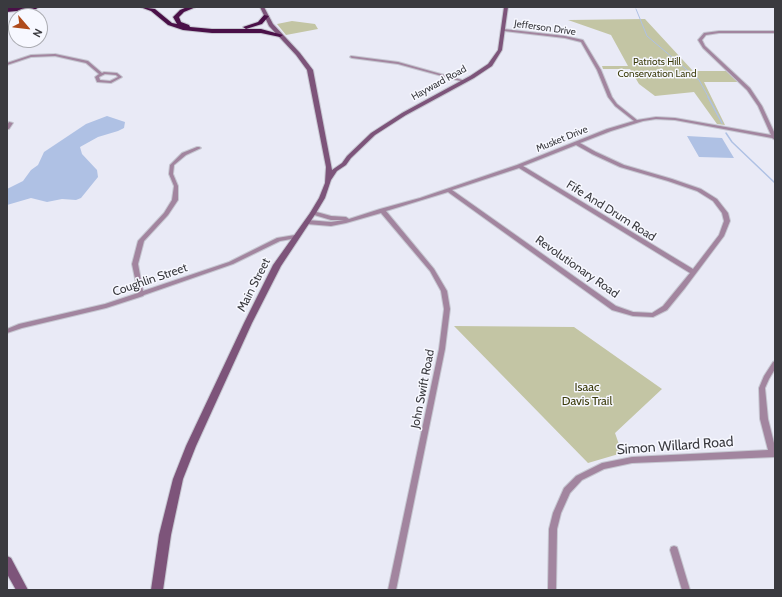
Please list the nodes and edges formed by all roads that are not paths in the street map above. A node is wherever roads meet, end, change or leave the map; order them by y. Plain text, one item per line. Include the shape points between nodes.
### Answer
1 (36, 7) edge
2 (143, 7) edge
3 (193, 7) edge
4 (262, 7) edge
5 (506, 7) edge
6 (7, 10) edge
7 (266, 16) junction
8 (271, 25) junction
9 (246, 27) junction
10 (237, 30) junction
11 (504, 30) junction
12 (775, 32) edge
13 (280, 35) junction
14 (352, 57) dead end
15 (7, 64) edge
16 (101, 74) junction
17 (464, 81) junction
18 (636, 121) junction
19 (10, 123) dead end
20 (7, 128) edge
21 (775, 138) edge
22 (577, 143) junction
23 (199, 148) dead end
24 (349, 157) junction
25 (329, 165) junction
26 (341, 166) junction
27 (520, 166) junction
28 (328, 183) junction
29 (448, 190) junction
30 (382, 210) junction
31 (313, 213) junction
32 (361, 217) junction
33 (306, 222) junction
34 (295, 237) junction
35 (693, 272) junction
36 (141, 295) junction
37 (7, 330) edge
38 (775, 364) edge
39 (774, 454) edge
40 (674, 550) dead end
41 (7, 562) edge
42 (22, 590) edge
43 (157, 590) edge
44 (392, 590) edge
45 (552, 590) edge
46 (686, 590) edge

1 - 6 highway
2 - 10 highway via 178,27
3 - 9 highway via 179,14 176,18 178,22 199,28
4 - 7 main road, Main Street
5 - 11 main road, Hayward Road
7 - 8 main road, Main Street
7 - 9 highway via 260,23
8 - 9 highway
8 - 10 highway via 258,29
8 - 13 main road, Main Street
10 - 13 highway via 264,31
11 - 17 main road, Hayward Road via 500,50 494,60 482,71
11 - 18 street, Jefferson Drive via 582,41 599,70 610,97
12 - 21 street via 719,32 705,34 700,40 708,51 749,89
13 - 25 main road, Main Street via 310,70
14 - 17 street via 398,63
15 - 16 street via 31,56 55,55 87,62
16 - 16 street via 97,79 102,82 112,82 120,77 114,73
17 - 24 main road, Hayward Road via 399,117 374,134
18 - 21 street, Musket Drive via 675,119
18 - 22 street, Musket Drive
19 - 20 street
22 - 27 street, Musket Drive
22 - 35 street, Revolutionary Road via 622,166 699,190 721,206 727,221 725,228
23 - 36 street via 184,154 172,165 171,174 176,186 175,200 166,214 141,241 135,264
24 - 25 main road, Hayward Road
24 - 26 main road, Hayward Road
25 - 26 main road
25 - 28 main road, Main Street
26 - 28 main road, Hayward Road via 335,170
27 - 29 street, Musket Drive
27 - 35 street, Fife And Drum Road
28 - 31 main road, Main Street
29 - 30 street, Musket Drive
29 - 35 street, Revolutionary Road via 587,290 622,311 644,315 659,312
30 - 32 street, Musket Drive
30 - 44 street, John Swift Road via 432,270 444,291 448,310
31 - 32 street, Musket Drive via 331,218
31 - 33 main road, Main Street
32 - 33 street, Musket Drive via 332,224
33 - 34 main road, Main Street
34 - 36 street, Coughlin Street via 279,239 231,263
34 - 43 main road, Main Street via 258,302 178,479 165,535
36 - 37 street, Coughlin Street
38 - 39 street via 762,388 764,419
39 - 45 street, Simon Willard Road via 632,460 602,466 579,478 561,502 553,529
40 - 46 street
41 - 42 main road

